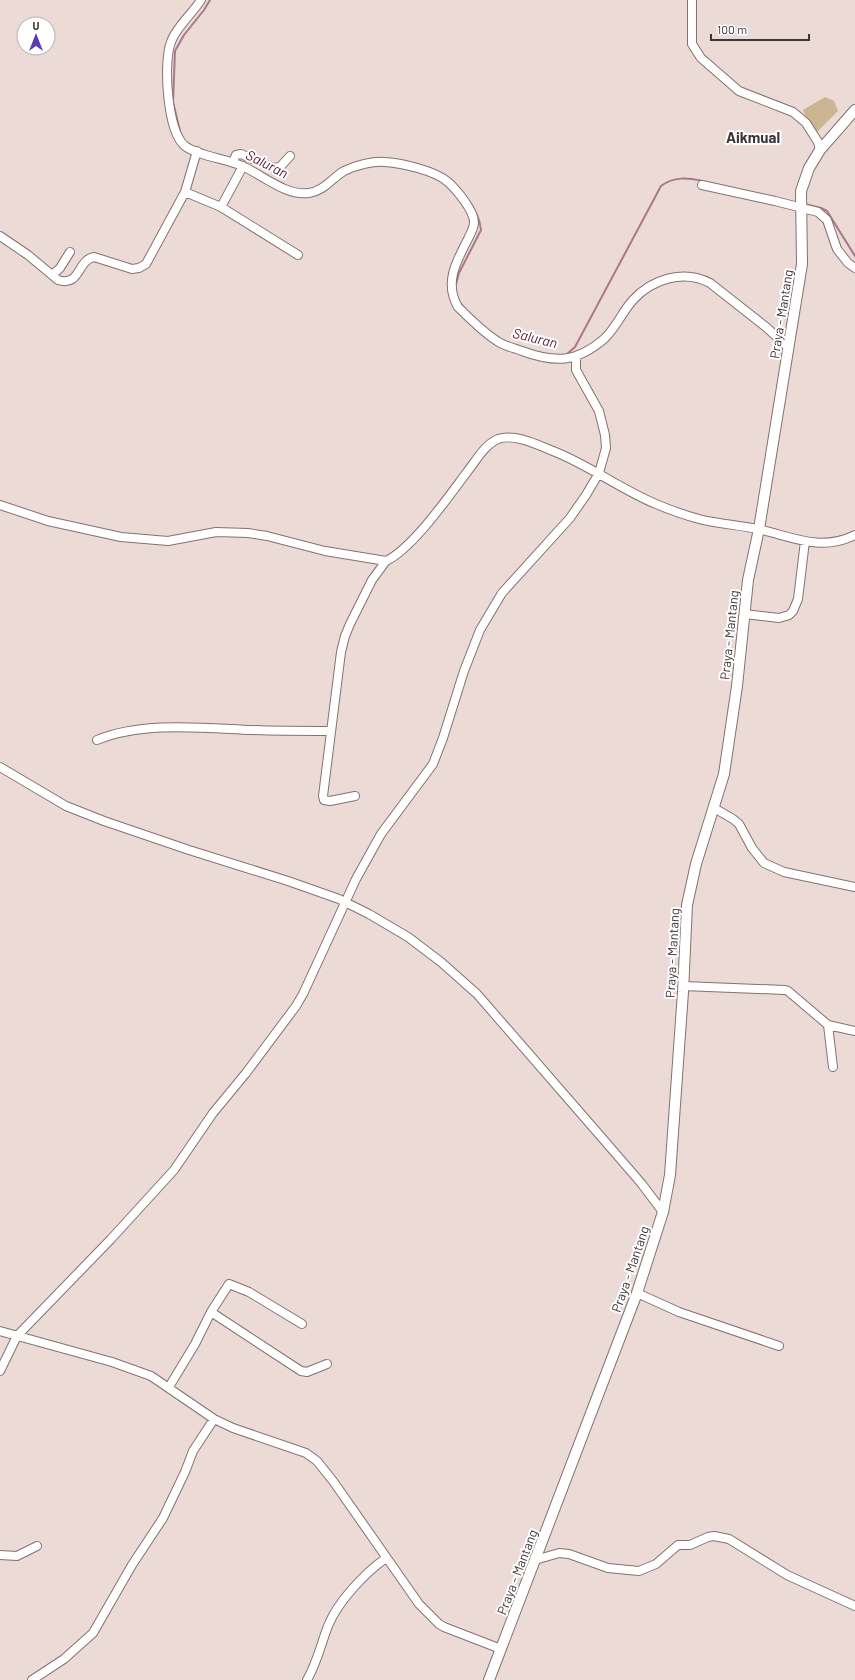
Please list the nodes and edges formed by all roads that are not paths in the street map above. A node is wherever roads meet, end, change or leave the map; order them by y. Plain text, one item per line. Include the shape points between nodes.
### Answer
1 (201, 0) edge
2 (692, 0) edge
3 (855, 110) edge
4 (820, 150) junction
5 (197, 151) junction
6 (290, 156) dead end
7 (234, 159) junction
8 (243, 166) junction
9 (702, 185) dead end
10 (185, 192) junction
11 (221, 207) junction
12 (800, 207) junction
13 (0, 236) edge
14 (70, 252) dead end
15 (298, 255) dead end
16 (855, 268) edge
17 (52, 275) junction
18 (789, 344) junction
19 (576, 356) junction
20 (599, 473) junction
21 (0, 505) edge
22 (759, 529) junction
23 (855, 535) edge
24 (805, 541) junction
25 (386, 561) junction
26 (744, 614) junction
27 (331, 731) junction
28 (97, 740) dead end
29 (0, 767) edge
30 (355, 796) dead end
31 (714, 808) junction
32 (855, 887) edge
33 (346, 903) junction
34 (683, 986) junction
35 (828, 1025) junction
36 (855, 1031) edge
37 (833, 1067) dead end
38 (663, 1212) junction
39 (637, 1293) junction
40 (210, 1312) junction
41 (302, 1324) dead end
42 (0, 1331) edge
43 (16, 1336) junction
44 (780, 1346) dead end
45 (327, 1364) dead end
46 (0, 1371) edge
47 (169, 1387) junction
48 (214, 1418) junction
49 (37, 1546) dead end
50 (0, 1555) edge
51 (386, 1558) junction
52 (535, 1560) junction
53 (855, 1606) edge
54 (501, 1650) junction
55 (32, 1680) edge
56 (307, 1680) edge
57 (489, 1680) edge

1 - 5 street via 171,40 168,55 168,96 178,138 184,145
2 - 4 street via 692,44 701,58 739,91 794,112 806,123
3 - 4 main road, Praya - Mantang
4 - 12 main road, Praya - Mantang via 809,168 801,191
5 - 7 street
5 - 10 street
6 - 7 street via 280,167 274,168 241,154
7 - 8 street
8 - 11 street
8 - 19 street via 277,185 300,193 316,191 350,168 372,163 396,164 441,177 466,204 474,221 474,227 458,260 450,287 458,307 506,346 542,358 560,359
9 - 12 street
10 - 11 street
10 - 17 street via 146,264 132,268 94,257 86,261 71,281 62,281
11 - 15 street
12 - 16 street via 823,215 837,249
12 - 18 main road, Praya - Mantang via 802,264
13 - 17 street
14 - 17 street
18 - 19 street via 710,283 701,278 674,276 655,283 633,300 607,336
18 - 22 main road, Praya - Mantang
19 - 20 street via 576,370 599,411 605,435 606,448
20 - 22 street via 675,512
20 - 25 street via 567,456 521,439 499,439 489,444 412,541
20 - 33 street via 570,518 502,593 477,637 433,764 381,834
21 - 25 street via 48,521 121,537 168,541 216,532 248,533 324,551
22 - 24 street
22 - 26 main road, Praya - Mantang
23 - 24 street via 834,543 818,544
24 - 26 street via 798,599 794,611 779,618
25 - 27 street via 372,580 345,636
26 - 31 main road, Praya - Mantang via 725,766
27 - 28 street via 190,728 131,731
27 - 30 street via 324,800
29 - 33 street via 66,806 104,821 288,881
31 - 32 street via 739,824 764,864 784,872
31 - 34 main road, Praya - Mantang via 696,864 687,905
33 - 38 street via 408,937 477,994 603,1138
33 - 43 street via 296,1006 213,1113 181,1160 116,1234
34 - 35 street via 785,990
34 - 38 main road, Praya - Mantang via 670,1175
35 - 36 street
35 - 37 street
38 - 39 main road, Praya - Mantang
39 - 44 street via 679,1312
39 - 52 main road, Praya - Mantang
40 - 41 street via 231,1284
40 - 45 street via 301,1370 306,1372
40 - 47 street via 195,1344
42 - 43 street
43 - 46 street
43 - 47 street via 140,1371
47 - 48 street
48 - 51 street via 233,1428 292,1448 317,1462 333,1480
48 - 55 street via 193,1451 160,1523 93,1632 64,1659
49 - 50 street via 17,1556
51 - 54 street via 419,1604 439,1624
51 - 56 street via 366,1574 331,1619 321,1651
52 - 53 street via 559,1553 569,1554 608,1568 639,1571 656,1564 678,1546 690,1545 714,1536 729,1539 787,1575
52 - 54 main road, Praya - Mantang
54 - 57 main road, Praya - Mantang

